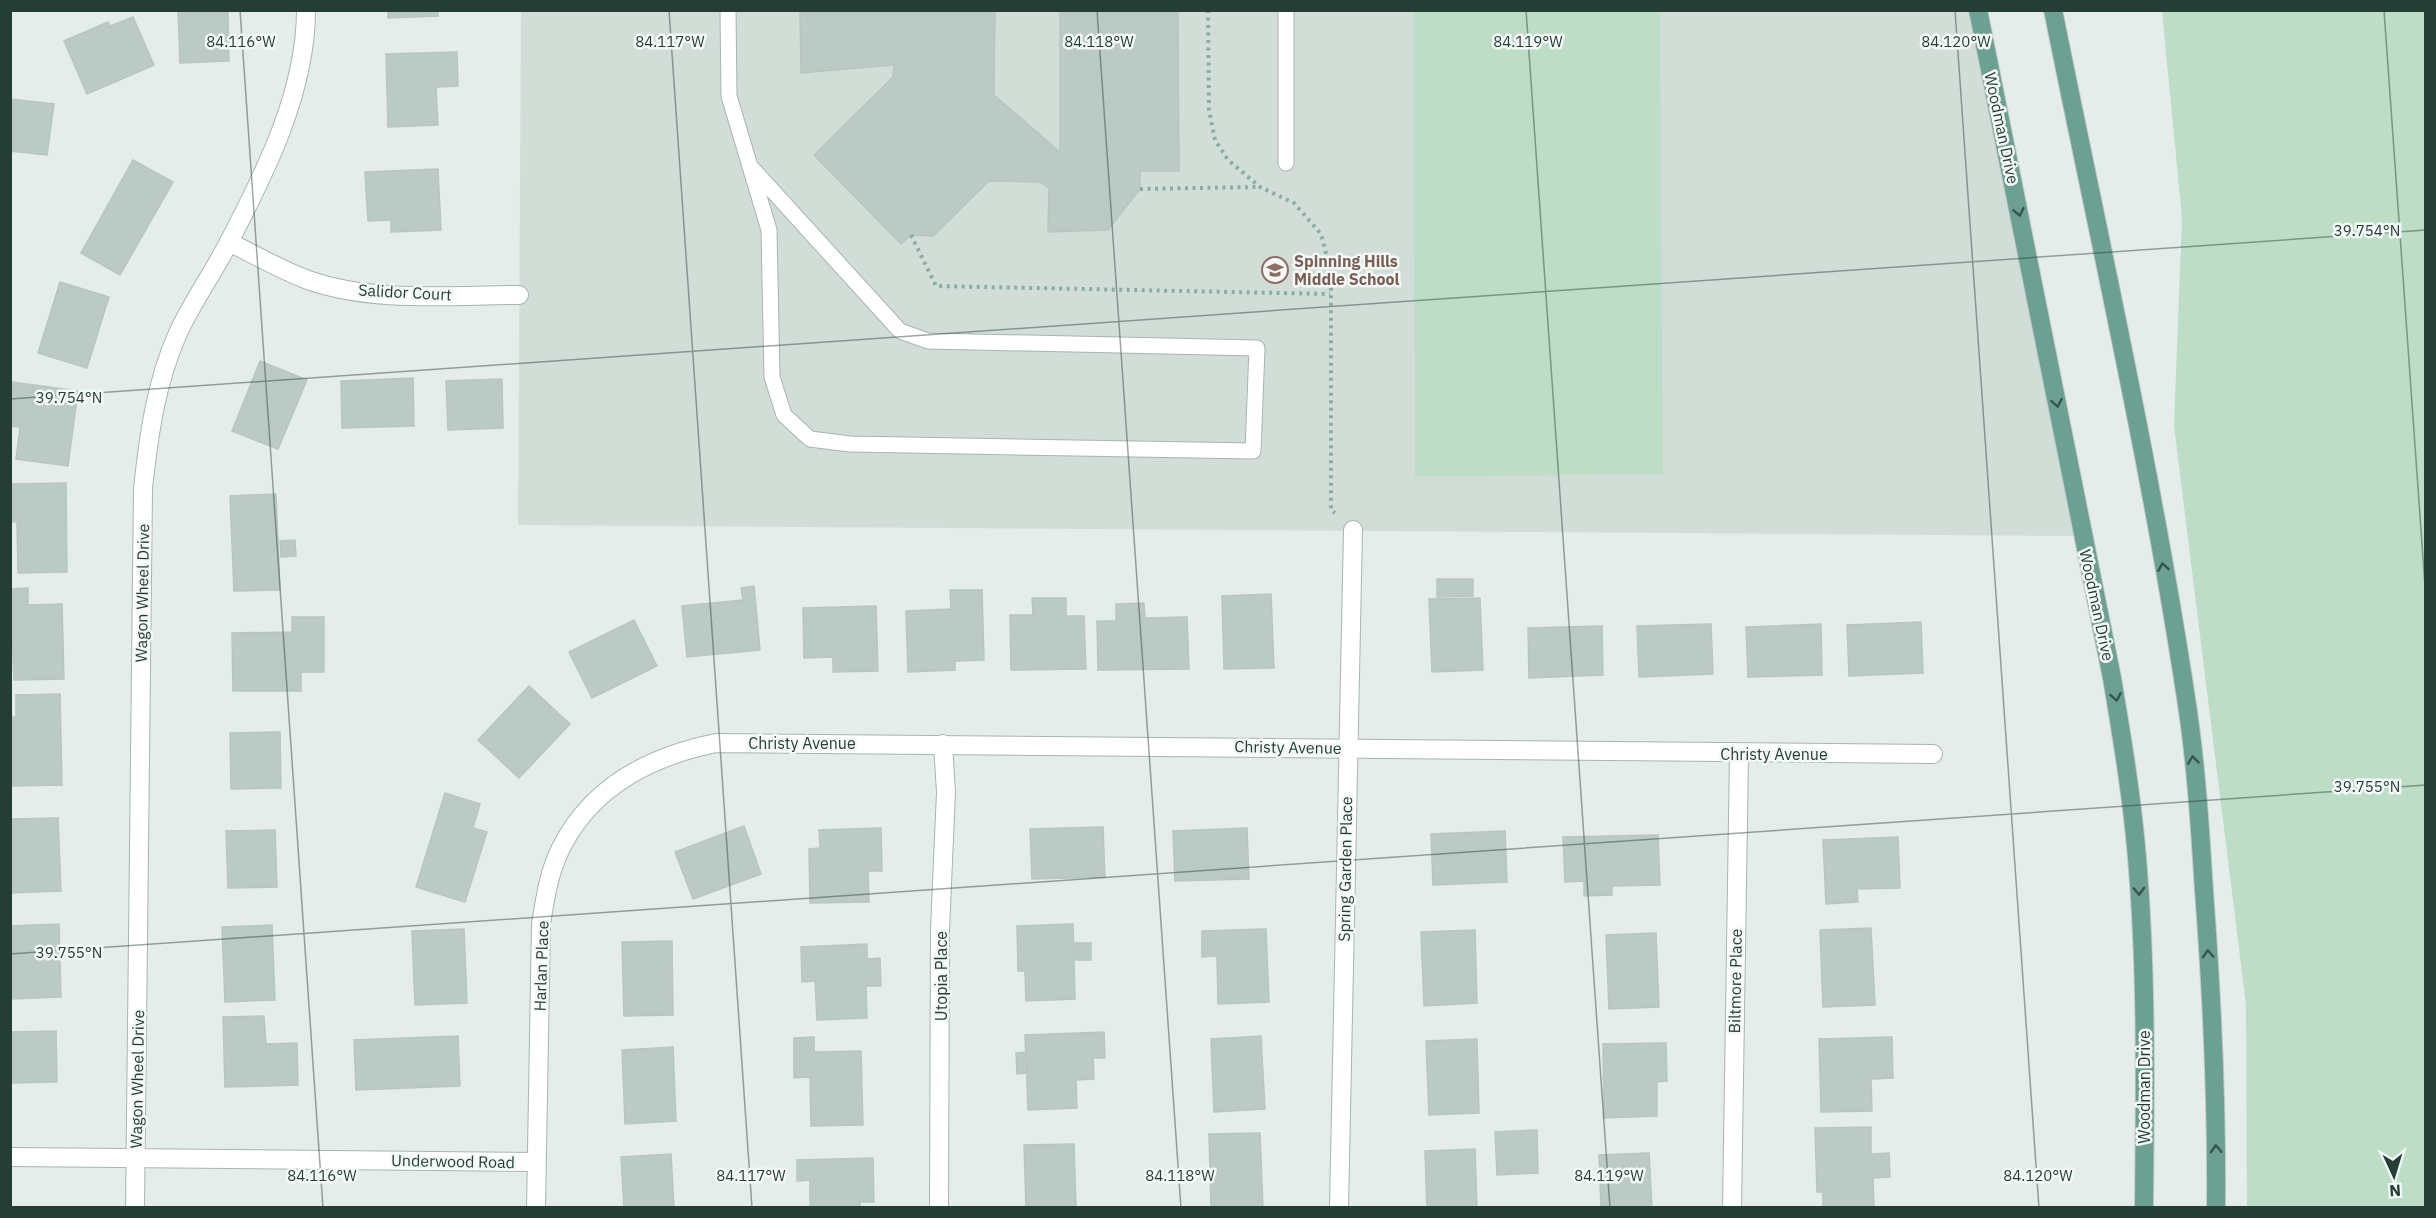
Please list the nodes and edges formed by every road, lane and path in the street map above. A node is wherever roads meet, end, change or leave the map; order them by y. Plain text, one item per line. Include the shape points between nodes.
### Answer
1 (306, 10) edge
2 (729, 10) edge
3 (1209, 10) edge
4 (1286, 10) edge
5 (1978, 10) edge
6 (2054, 10) edge
7 (1286, 163) dead end
8 (750, 166) junction
9 (1260, 187) junction
10 (1140, 189) dead end
11 (911, 235) dead end
12 (229, 242) junction
13 (1330, 294) junction
14 (519, 295) dead end
15 (1353, 530) joint
16 (943, 744) junction
17 (1347, 748) junction
18 (1739, 754) junction
19 (1933, 754) dead end
20 (646, 764) joint
21 (10, 1157) edge
22 (136, 1158) junction
23 (536, 1162) junction
24 (135, 1208) edge
25 (536, 1208) edge
26 (939, 1208) edge
27 (1339, 1208) edge
28 (1732, 1208) edge
29 (2144, 1208) edge
30 (2216, 1208) edge

1 - 12 street, Wagon Wheel Drive via 295,90 268,160
2 - 8 lane via 729,96
3 - 9 path via 1209,110 1215,140 1228,159
4 - 7 lane
5 -> 29 main road, Woodman Drive via 2126,759 2137,858 2145,1054
30 -> 6 main road via 2207,923 2186,700 2152,503
8 - 8 lane via 769,230 772,377 784,415 810,439 850,444 1253,451 1257,348 928,341 900,331
9 - 10 path
9 - 13 path via 1294,203 1321,234 1331,272
11 - 13 path via 936,286
12 - 14 street, Salidor Court via 309,280 349,289 393,294
12 - 22 street, Wagon Wheel Drive via 177,336 159,385 148,436 143,488
13 - 15 path via 1331,510
15 - 17 street, Spring Garden Place
16 - 17 street, Christy Avenue
16 - 20 street, Christy Avenue via 716,743 680,750
16 - 26 street, Utopia Place via 946,792 940,930
17 - 18 street, Christy Avenue
17 - 27 street, Spring Garden Place
18 - 19 street, Christy Avenue
18 - 28 street, Biltmore Place
20 - 23 street, Harlan Place via 618,782 582,817 561,848 548,885 541,924
21 - 22 street, Underwood Road
22 - 23 street, Underwood Road
22 - 24 street, Wagon Wheel Drive
23 - 25 street, Harlan Place

